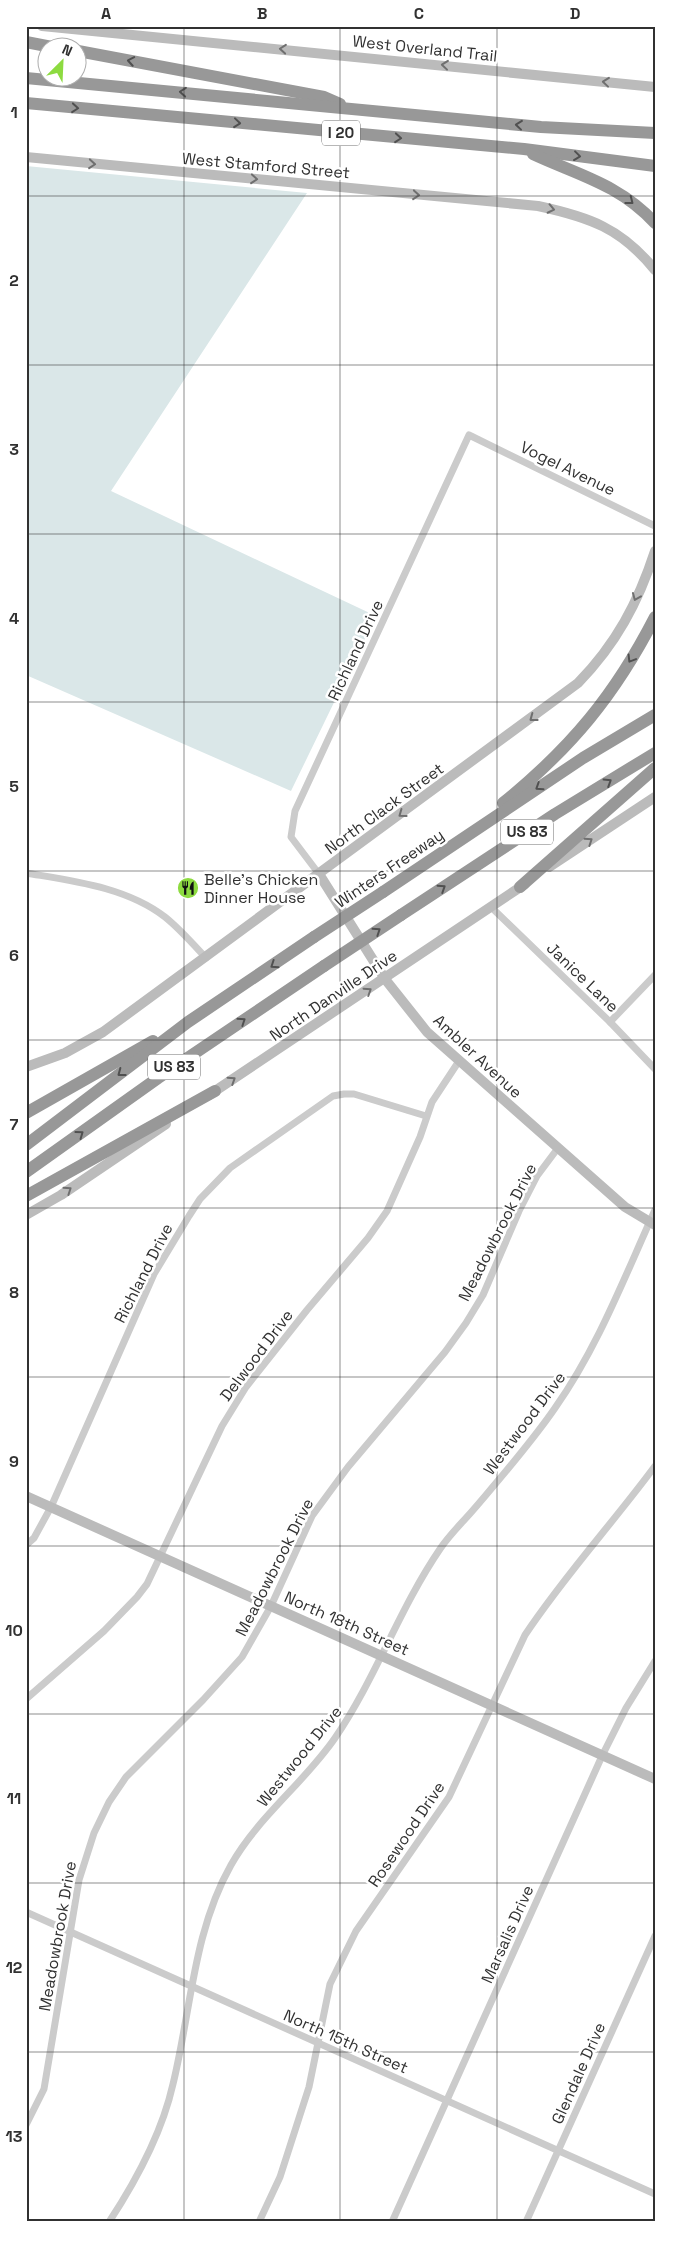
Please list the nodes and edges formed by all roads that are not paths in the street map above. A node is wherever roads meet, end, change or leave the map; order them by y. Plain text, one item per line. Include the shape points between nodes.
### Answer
1 (42, 26) edge
2 (88, 53) edge
3 (26, 78) edge
4 (655, 87) edge
5 (26, 103) edge
6 (349, 108) junction
7 (655, 133) edge
8 (524, 150) junction
9 (26, 157) edge
10 (655, 166) edge
11 (655, 223) edge
12 (655, 270) edge
13 (469, 435) joint
14 (655, 526) edge
15 (655, 551) edge
16 (655, 609) edge
17 (655, 617) edge
18 (642, 642) junction
19 (655, 715) edge
20 (655, 753) edge
21 (655, 768) edge
22 (655, 797) edge
23 (444, 849) junction
24 (26, 873) edge
25 (318, 874) junction
26 (520, 887) junction
27 (491, 907) junction
28 (206, 958) junction
29 (655, 975) edge
30 (385, 979) junction
31 (188, 1022) junction
32 (610, 1022) junction
33 (458, 1061) junction
34 (26, 1067) edge
35 (655, 1069) edge
36 (215, 1091) junction
37 (26, 1113) edge
38 (426, 1116) junction
39 (26, 1145) edge
40 (558, 1148) junction
41 (26, 1172) edge
42 (26, 1196) edge
43 (655, 1210) edge
44 (26, 1215) edge
45 (652, 1224) edge
46 (655, 1466) edge
47 (26, 1496) edge
48 (51, 1507) junction
49 (26, 1546) edge
50 (161, 1557) junction
51 (271, 1606) junction
52 (382, 1656) junction
53 (655, 1661) edge
54 (26, 1699) edge
55 (493, 1705) junction
56 (602, 1756) junction
57 (655, 1779) edge
58 (26, 1912) edge
59 (71, 1932) junction
60 (655, 1936) edge
61 (193, 1987) junction
62 (317, 2044) junction
63 (447, 2101) junction
64 (26, 2125) edge
65 (557, 2152) junction
66 (655, 2194) edge
67 (109, 2222) edge
68 (259, 2222) edge
69 (392, 2222) edge
70 (526, 2222) edge

4 -> 1 main road, West Overland Trail
6 -> 2 highway via 324,97
6 -> 3 highway, I 20
5 -> 8 highway, I 20
7 -> 6 highway, I 20 via 541,128
8 -> 10 highway, I 20
8 -> 11 highway via 616,190
9 -> 12 main road, West Stamford Street via 538,206 576,214 614,231 642,254
13 - 14 street, Vogel Avenue
13 - 25 street, Richland Drive via 295,811 292,837
15 -> 25 main road, North Clack Street via 615,641 578,683
16 - 18 highway
17 - 18 highway
18 -> 23 highway via 610,695 573,739 548,764
19 -> 23 highway, Winters Freeway / US 83
41 -> 20 highway, US 83, bridge via 324,966 555,814
21 - 26 highway
26 -> 22 main road, North Danville Drive
23 -> 31 highway, Winters Freeway / US 83, bridge
24 - 28 street via 94,885 130,897 164,917
25 - 28 main road, North Clack Street
25 - 30 main road, Ambler Avenue
26 - 27 main road, North Danville Drive
27 - 30 main road, North Danville Drive
27 - 32 street, Janice Lane
28 - 34 main road, North Clack Street via 103,1032 65,1053
29 - 32 street
30 - 33 main road, Ambler Avenue via 427,1032
36 -> 30 main road, North Danville Drive
31 - 37 highway
31 -> 39 highway, Winters Freeway / US 83
32 - 35 street, Janice Lane
33 - 38 street, Delwood Drive
33 - 40 main road, Ambler Avenue
36 - 42 highway
44 -> 36 main road, North Danville Drive
38 - 48 street, Richland Drive via 354,1094 333,1096 245,1156 212,1186 184,1222 154,1274
38 - 50 street, Delwood Drive via 387,1211 246,1387 207,1454
40 - 45 main road, Ambler Avenue via 625,1207
40 - 51 street, Meadowbrook Drive via 537,1176 483,1295 466,1323 348,1466 312,1516
43 - 45 street, Westwood Drive
45 - 52 street, Westwood Drive via 576,1378 546,1421 442,1546 415,1589
46 - 55 street, Rosewood Drive via 539,1614 525,1635
47 - 48 main road, North 18th Street
48 - 49 street, Richland Drive
48 - 50 main road, North 18th Street
50 - 51 main road, North 18th Street
50 - 54 street, Delwood Drive via 137,1597 104,1631
51 - 52 main road, North 18th Street
51 - 59 street, Meadowbrook Drive via 242,1657 126,1778 109,1802 85,1857
52 - 55 main road, North 18th Street
52 - 61 street, Westwood Drive via 355,1709 328,1748 249,1838 232,1863 212,1901 200,1939
53 - 56 street, Marsalis Drive
55 - 56 main road, North 18th Street
55 - 62 street, Rosewood Drive via 449,1797 356,1931 330,1984
56 - 57 main road, North 18th Street
56 - 63 street, Marsalis Drive
58 - 59 street, North 15th Street
59 - 61 street, North 15th Street
59 - 64 street, Meadowbrook Drive via 44,2088
60 - 65 street, Glendale Drive
61 - 62 street, North 15th Street
61 - 67 street, Westwood Drive via 172,2088 159,2126 124,2199
62 - 63 street, North 15th Street
62 - 68 street, Rosewood Drive via 310,2087 280,2177
63 - 65 street, North 15th Street
63 - 69 street, Marsalis Drive
65 - 66 street, North 15th Street
65 - 70 street, Glendale Drive

